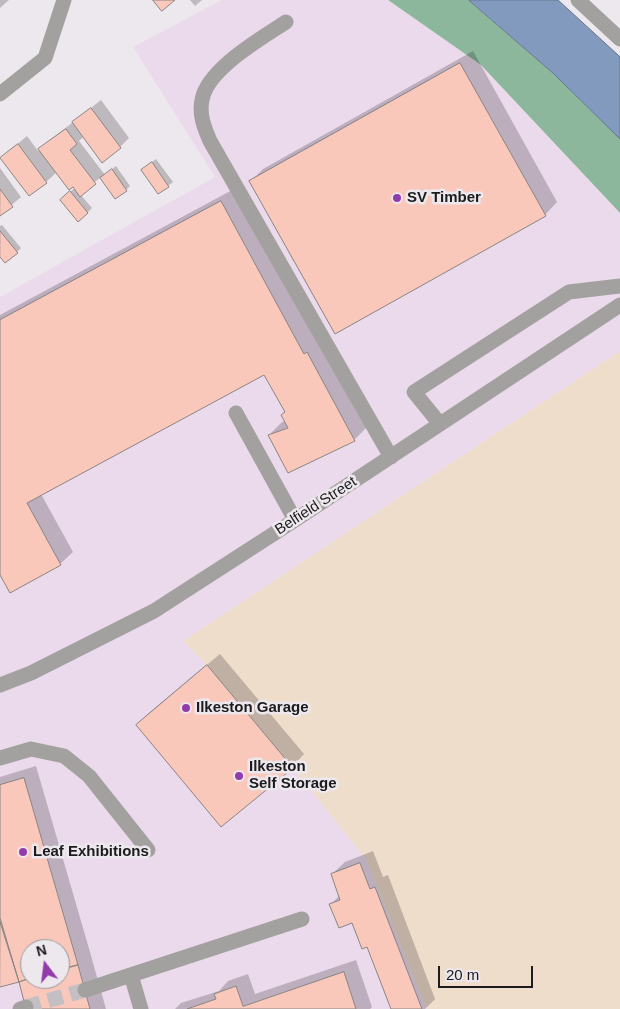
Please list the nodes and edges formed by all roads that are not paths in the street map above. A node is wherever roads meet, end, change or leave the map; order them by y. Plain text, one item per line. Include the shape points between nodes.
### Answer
1 (64, 0) edge
2 (578, 0) edge
3 (286, 22) dead end
4 (620, 39) edge
5 (0, 94) edge
6 (620, 286) edge
7 (620, 305) edge
8 (236, 413) dead end
9 (440, 424) junction
10 (391, 456) junction
11 (296, 520) junction
12 (0, 685) edge
13 (0, 758) edge
14 (148, 850) dead end
15 (302, 919) dead end
16 (131, 975) junction
17 (85, 990) tunnel mouth
18 (141, 1009) edge

1 - 5 street via 45,58
2 - 4 street
3 - 10 street via 241,52 211,81 202,97 202,121 210,141
6 - 9 street via 569,292 414,392
7 - 9 street, Belfield Street
8 - 11 street
9 - 10 street, Belfield Street
10 - 11 street, Belfield Street
11 - 12 street, Belfield Street via 154,611 31,673
13 - 14 street via 31,749 64,756 89,776
15 - 16 street
16 - 17 street
16 - 18 street

